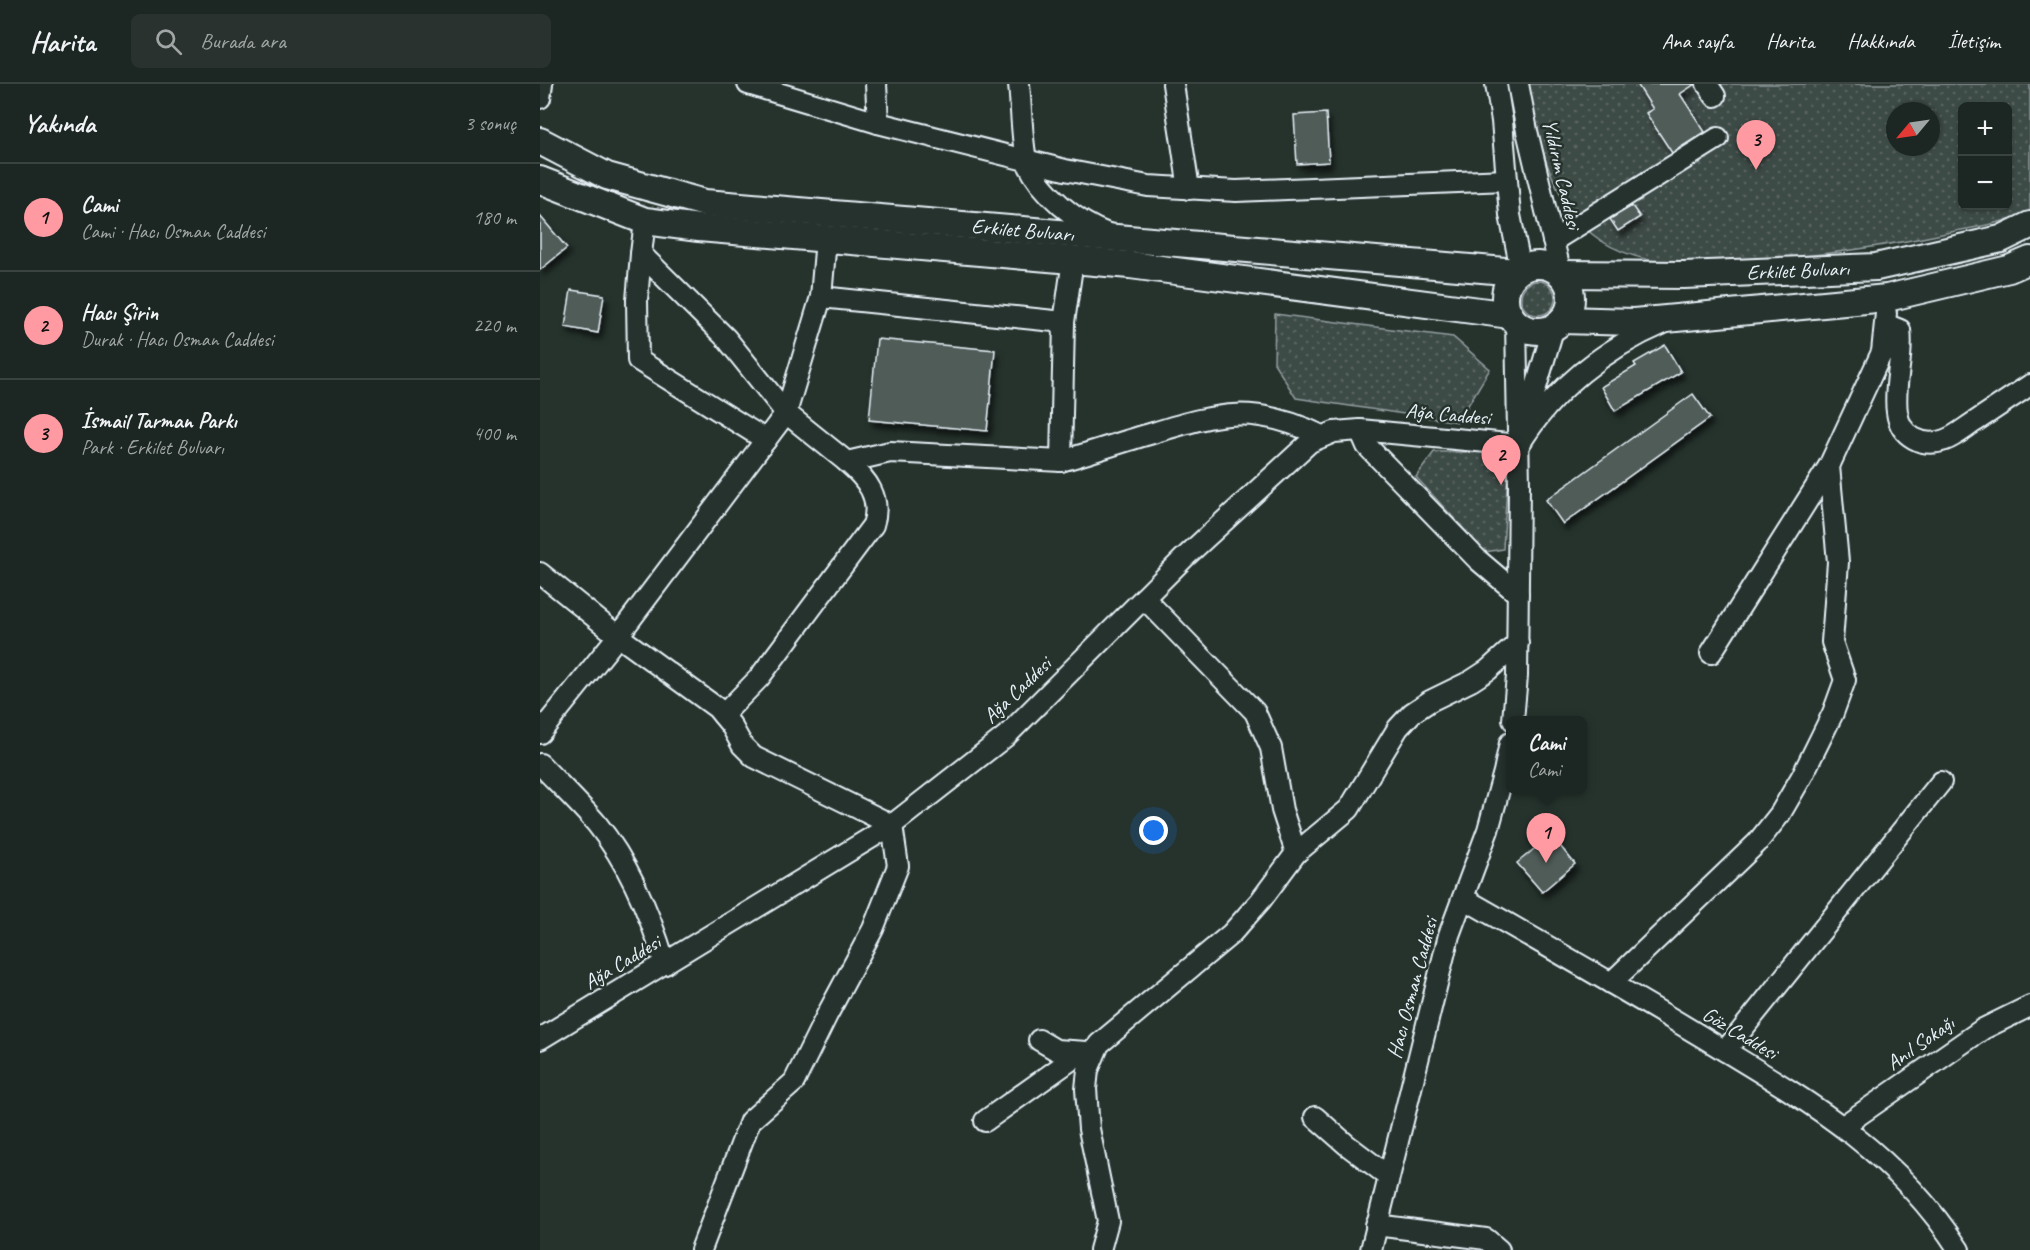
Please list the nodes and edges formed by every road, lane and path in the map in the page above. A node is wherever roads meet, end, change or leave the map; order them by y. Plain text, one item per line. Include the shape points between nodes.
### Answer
1 (542, 84) edge
2 (748, 84) edge
3 (876, 84) edge
4 (1019, 84) edge
5 (1173, 84) edge
6 (1496, 84) edge
7 (1518, 84) edge
8 (540, 98) edge
9 (878, 123) junction
10 (1718, 138) dead end
11 (540, 141) edge
12 (1026, 160) junction
13 (540, 180) edge
14 (1507, 180) junction
15 (1189, 189) junction
16 (645, 221) junction
17 (2030, 225) edge
18 (1120, 238) junction
19 (826, 239) junction
20 (1553, 241) junction
21 (641, 254) junction
22 (1073, 260) junction
23 (2028, 265) edge
24 (1519, 271) junction
25 (1561, 274) junction
26 (821, 297) junction
27 (1887, 298) junction
28 (1513, 318) junction
29 (1675, 318) junction
30 (1064, 322) junction
31 (1558, 323) junction
32 (1885, 324) junction
33 (2030, 385) edge
34 (786, 413) junction
35 (1360, 430) junction
36 (1322, 436) junction
37 (766, 440) junction
38 (1520, 445) junction
39 (1061, 461) junction
40 (847, 462) junction
41 (1829, 466) junction
42 (540, 573) edge
43 (1518, 594) junction
44 (1144, 598) junction
45 (618, 636) junction
46 (1518, 643) junction
47 (1711, 653) dead end
48 (723, 714) junction
49 (1513, 716) edge
50 (540, 733) edge
51 (1506, 761) edge
52 (540, 764) edge
53 (1941, 782) dead end
54 (892, 825) junction
55 (1296, 853) junction
56 (1463, 898) junction
57 (664, 964) junction
58 (1611, 983) junction
59 (2030, 1006) edge
60 (540, 1039) edge
61 (1039, 1040) dead end
62 (1725, 1051) junction
63 (1088, 1052) junction
64 (1315, 1117) dead end
65 (985, 1121) dead end
66 (1843, 1126) junction
67 (1388, 1176) junction
68 (1376, 1225) junction
69 (700, 1250) edge
70 (1100, 1250) edge
71 (1371, 1250) edge
72 (1499, 1250) edge
73 (1959, 1250) edge

1 - 8 street
2 - 9 street
3 - 9 street
4 - 12 street
5 - 15 street
6 - 14 street
7 - 20 street, Yıldırım Caddesi
9 - 12 street
10 - 20 street
11 - 18 main road, Erkilet Bulvarı via 607,176 705,203
12 - 15 street via 1120,181
12 - 18 street via 1043,186 1066,209 1091,226
13 - 16 main road, Erkilet Bulvarı
14 - 15 street via 1236,191
14 - 24 street
16 - 19 main road, Erkilet Bulvarı
16 - 21 street
17 - 25 main road, Erkilet Bulvarı via 2001,239 1876,267 1684,275
18 - 24 main road, Erkilet Bulvarı
19 - 22 main road, Erkilet Bulvarı
19 - 26 street
20 - 25 street, Yıldırım Caddesi
21 - 34 street via 726,338
21 - 37 street via 638,360
22 - 28 main road, Erkilet Bulvarı
22 - 30 street
23 - 27 main road, Erkilet Bulvarı
24 - 25 main road via 1544,265
24 - 28 main road via 1505,297
25 - 31 main road via 1571,299 1569,309
26 - 30 street
26 - 34 street
27 - 29 main road, Erkilet Bulvarı
27 - 32 street
28 - 31 main road via 1532,331
28 - 38 street
29 - 31 main road, Erkilet Bulvarı
29 - 38 street via 1627,341 1583,371 1547,406
30 - 39 street
31 - 38 street
32 - 33 street via 1900,330 1897,416 1907,435 1917,441 1947,439
32 - 41 street via 1882,352
34 - 37 street
34 - 40 street
35 - 36 street, Ağa Caddesi
35 - 38 street, Ağa Caddesi
35 - 43 street via 1367,446 1478,560
36 - 39 street via 1275,418 1226,414 1188,421
36 - 44 street, Ağa Caddesi via 1300,450
37 - 45 street
38 - 43 street
39 - 40 street via 890,453
40 - 48 street via 865,479 874,495 877,509 873,525 759,678
41 - 47 street
41 - 58 street via 1838,562 1832,642 1845,680 1833,713 1788,801 1757,843
42 - 45 street
43 - 46 street
44 - 54 street, Ağa Caddesi via 1006,736
44 - 55 street via 1256,712 1271,748 1282,810
45 - 48 street
45 - 50 street
46 - 49 street
46 - 55 street via 1488,670 1412,713 1349,809
48 - 54 street via 754,757
51 - 56 street, Hacı Osman Caddesi via 1497,801
52 - 57 street via 596,824 616,852 646,909
53 - 62 street
54 - 57 street, Ağa Caddesi
54 - 69 street via 898,866 873,929 794,1082 750,1121
55 - 63 street via 1232,934
56 - 58 street, Göz Caddesi
56 - 67 street, Hacı Osman Caddesi via 1449,935
57 - 60 street, Ağa Caddesi
58 - 62 street, Göz Caddesi
59 - 66 street, Anıl Sokağı via 1983,1029
61 - 63 street via 1056,1050
62 - 66 street, Göz Caddesi
63 - 65 street
63 - 70 street via 1086,1109 1108,1221
64 - 67 street
66 - 73 street, Göz Caddesi via 1917,1193
67 - 68 street, Hacı Osman Caddesi
68 - 71 street, Hacı Osman Caddesi
68 - 72 street via 1486,1239

